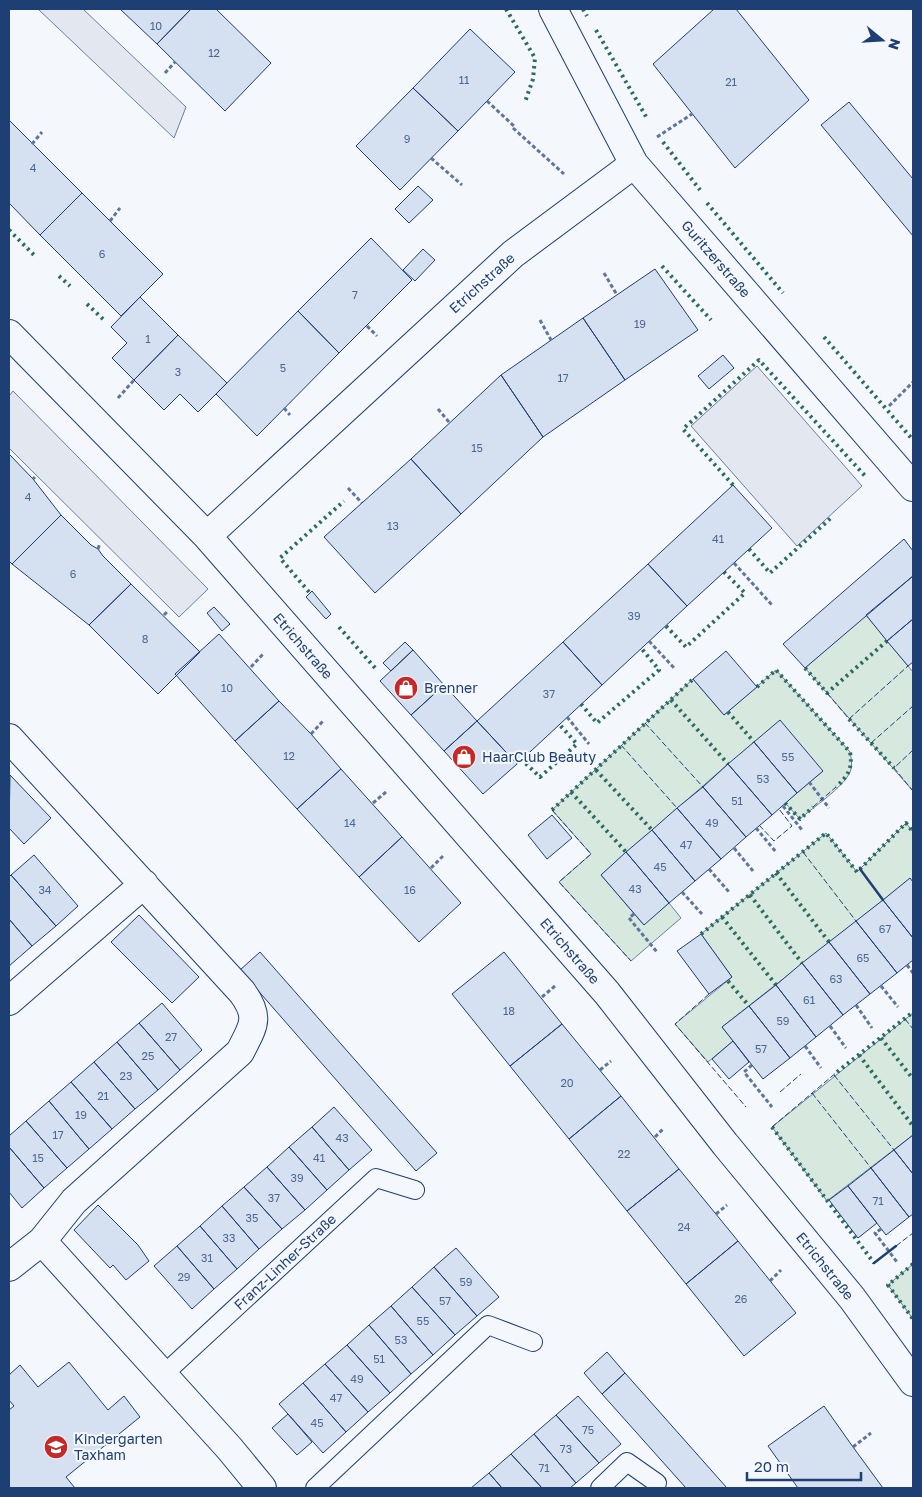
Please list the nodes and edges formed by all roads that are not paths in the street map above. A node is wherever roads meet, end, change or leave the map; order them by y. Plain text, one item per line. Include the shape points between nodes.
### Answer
1 (553, 9) edge
2 (634, 164) junction
3 (9, 334) edge
4 (913, 487) edge
5 (208, 536) junction
6 (11, 746) edge
7 (144, 884) junction
8 (9, 1001) edge
9 (415, 1190) dead end
10 (42, 1241) junction
11 (9, 1267) edge
12 (533, 1342) dead end
13 (163, 1375) junction
14 (913, 1382) edge
15 (657, 1483) dead end
16 (262, 1488) edge
17 (315, 1488) edge
18 (600, 1488) edge

1 - 2 street, Guritzerstraße
2 - 4 street, Guritzerstraße
2 - 5 street, Etrichstraße via 513,254
3 - 5 street, Etrichstraße
5 - 14 street, Etrichstraße via 607,993 725,1144 852,1298
6 - 7 street
7 - 8 street
7 - 10 street via 242,992 252,1006 254,1019 240,1052 74,1201
9 - 13 lane, Franz-Linher-Straße via 376,1178
10 - 11 street
10 - 13 street
12 - 17 lane via 488,1325
13 - 16 street
15 - 18 lane via 627,1462

